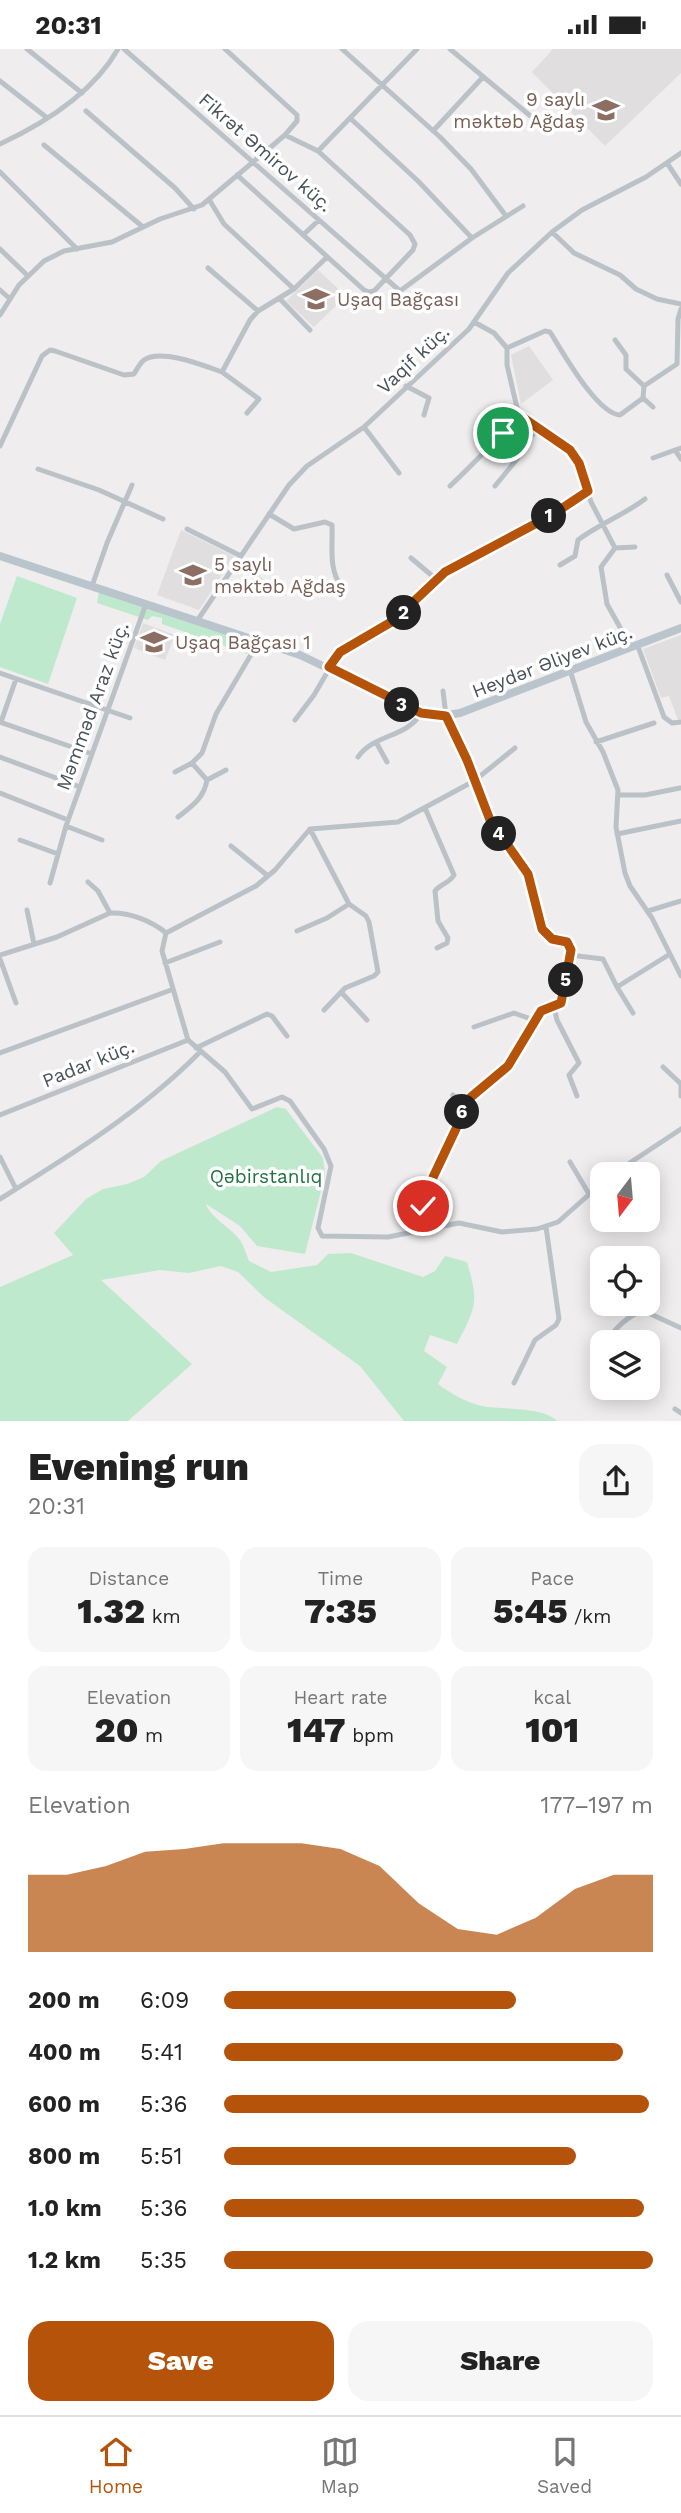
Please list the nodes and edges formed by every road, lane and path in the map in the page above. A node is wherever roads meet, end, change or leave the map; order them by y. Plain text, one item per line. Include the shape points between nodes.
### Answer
1 (27, 49) edge
2 (118, 49) edge
3 (124, 49) edge
4 (225, 49) edge
5 (342, 49) edge
6 (417, 49) edge
7 (450, 49) edge
8 (483, 77) junction
9 (0, 81) edge
10 (382, 84) junction
11 (82, 93) junction
12 (86, 111) dead end
13 (46, 117) junction
14 (350, 118) junction
15 (540, 124) dead end
16 (433, 131) junction
17 (285, 135) junction
18 (2, 140) edge
19 (44, 145) dead end
20 (318, 151) junction
21 (681, 153) edge
22 (253, 161) junction
23 (667, 163) junction
24 (0, 172) edge
25 (237, 175) junction
26 (681, 184) edge
27 (209, 201) junction
28 (523, 206) dead end
29 (194, 209) junction
30 (506, 216) junction
31 (319, 219) junction
32 (144, 227) junction
33 (552, 232) junction
34 (303, 235) junction
35 (472, 238) junction
36 (0, 249) edge
37 (77, 249) junction
38 (327, 257) junction
39 (208, 268) dead end
40 (28, 276) junction
41 (385, 279) junction
42 (294, 289) junction
43 (0, 290) edge
44 (9, 299) junction
45 (280, 299) junction
46 (681, 307) edge
47 (258, 311) junction
48 (0, 315) edge
49 (474, 322) junction
50 (310, 330) dead end
51 (615, 340) dead end
52 (507, 348) junction
53 (222, 372) junction
54 (406, 386) junction
55 (643, 386) junction
56 (643, 398) junction
57 (653, 407) dead end
58 (247, 413) dead end
59 (520, 414) junction
60 (424, 415) dead end
61 (364, 427) junction
62 (491, 427) dead end
63 (538, 429) junction
64 (0, 446) edge
65 (678, 449) edge
66 (653, 458) dead end
67 (681, 460) edge
68 (38, 469) dead end
69 (399, 473) dead end
70 (132, 485) dead end
71 (450, 486) dead end
72 (495, 486) dead end
73 (588, 491) junction
74 (645, 499) dead end
75 (124, 501) junction
76 (269, 514) junction
77 (163, 519) dead end
78 (602, 522) junction
79 (187, 529) dead end
80 (635, 547) dead end
81 (615, 548) junction
82 (0, 556) edge
83 (241, 556) junction
84 (411, 558) dead end
85 (237, 563) junction
86 (561, 565) dead end
87 (667, 575) dead end
88 (436, 579) junction
89 (266, 585) dead end
90 (92, 586) junction
91 (342, 588) dead end
92 (681, 602) edge
93 (146, 604) junction
94 (197, 621) junction
95 (681, 628) edge
96 (259, 641) junction
97 (634, 645) junction
98 (329, 667) junction
99 (570, 670) junction
100 (0, 673) edge
101 (16, 679) junction
102 (443, 691) dead end
103 (108, 710) junction
104 (421, 713) junction
105 (446, 716) junction
106 (130, 717) dead end
107 (295, 720) dead end
108 (0, 722) edge
109 (681, 722) edge
110 (654, 723) dead end
111 (376, 742) junction
112 (596, 742) junction
113 (516, 748) dead end
114 (92, 754) junction
115 (358, 757) dead end
116 (0, 758) edge
117 (387, 762) dead end
118 (192, 763) junction
119 (226, 770) dead end
120 (175, 772) dead end
121 (207, 780) junction
122 (474, 781) junction
123 (80, 787) junction
124 (680, 788) edge
125 (0, 793) edge
126 (619, 795) junction
127 (425, 808) junction
128 (178, 817) dead end
129 (681, 821) edge
130 (67, 823) junction
131 (310, 829) junction
132 (617, 834) junction
133 (20, 840) dead end
134 (102, 840) dead end
135 (231, 846) dead end
136 (58, 853) junction
137 (268, 876) junction
138 (88, 881) dead end
139 (50, 883) dead end
140 (681, 901) edge
141 (349, 904) junction
142 (27, 910) dead end
143 (648, 911) junction
144 (110, 913) junction
145 (297, 931) dead end
146 (166, 933) junction
147 (220, 942) dead end
148 (34, 944) junction
149 (438, 948) dead end
150 (670, 954) junction
151 (570, 955) junction
152 (0, 957) edge
153 (164, 963) junction
154 (681, 976) edge
155 (617, 987) junction
156 (171, 990) junction
157 (341, 992) junction
158 (16, 1003) dead end
159 (554, 1007) junction
160 (324, 1010) dead end
161 (633, 1013) dead end
162 (367, 1020) dead end
163 (534, 1020) junction
164 (474, 1027) dead end
165 (288, 1036) dead end
166 (188, 1040) junction
167 (198, 1050) junction
168 (0, 1053) edge
169 (663, 1067) dead end
170 (681, 1084) edge
171 (453, 1095) dead end
172 (577, 1096) dead end
173 (681, 1096) edge
174 (466, 1104) junction
175 (0, 1115) edge
176 (681, 1129) edge
177 (0, 1157) edge
178 (570, 1162) dead end
179 (631, 1162) edge
180 (16, 1189) junction
181 (589, 1194) joint
182 (0, 1199) edge
183 (546, 1227) junction
184 (433, 1228) junction
185 (681, 1328) edge
186 (616, 1330) edge
187 (514, 1383) dead end
188 (675, 1409) dead end
189 (681, 1413) edge

1 - 11 street
2 - 11 street
3 - 22 street, Fikrət Əmirov küç.
4 - 17 street via 297,115
5 - 10 street
6 - 10 street
7 - 8 street
8 - 15 street
8 - 16 street
9 - 13 street
10 - 14 street
10 - 16 street
11 - 13 street
12 - 29 street
13 - 18 street
14 - 20 street
14 - 35 street
16 - 30 street via 471,169
17 - 20 street
17 - 22 street
19 - 32 street
20 - 41 street via 415,244
21 - 23 street, Vaqif küç.
22 - 25 street
22 - 31 street, Fikrət Əmirov küç.
23 - 26 street
23 - 33 street, Vaqif küç.
24 - 37 street
25 - 27 street
25 - 34 street
27 - 29 street
27 - 42 street via 224,224
28 - 30 street
29 - 32 street
30 - 35 street
31 - 34 street
31 - 41 street, Fikrət Əmirov küç.
32 - 37 street via 113,242
33 - 46 street via 574,253 620,275 636,289
33 - 49 street, Vaqif küç. via 508,273
34 - 38 street
35 - 41 street via 400,291
36 - 40 street
37 - 40 street via 56,254
38 - 41 street via 369,292
38 - 42 street
39 - 47 street
40 - 44 street
42 - 45 street
43 - 44 street
44 - 48 street
45 - 47 street
45 - 50 street
46 - 55 street via 677,363
47 - 53 street
49 - 52 street via 494,333
49 - 54 street, Vaqif küç.
51 - 55 street via 626,355 626,369
52 - 56 street via 547,331 612,414 620,415
52 - 59 street
53 - 58 street via 259,399
53 - 64 street via 178,358 155,357 141,362 134,374 124,376 50,350 42,356
54 - 60 street via 428,396
54 - 61 street, Vaqif küç.
55 - 56 street
56 - 57 street
59 - 62 street
59 - 63 street
59 - 71 street
61 - 69 street
61 - 76 street, Vaqif küç. via 307,466
63 - 72 street
63 - 73 street via 573,454
65 - 66 street
65 - 67 street
68 - 75 street
70 - 75 street
73 - 78 street
73 - 88 street
74 - 78 street
75 - 77 street
75 - 90 street
76 - 83 street, Vaqif küç.
76 - 91 street via 295,530 325,522 332,525 332,561
78 - 81 street
78 - 86 street via 578,540 575,556
79 - 83 street
80 - 81 street
81 - 97 street via 601,567 604,598
82 - 90 main road, Heydər Əliyev küç.
83 - 85 street, Vaqif küç.
84 - 88 street
85 - 89 street
85 - 94 street, Vaqif küç.
87 - 92 street
88 - 98 street via 407,610 345,647
90 - 93 main road, Heydər Əliyev küç.
93 - 94 main road, Heydər Əliyev küç.
93 - 103 street, Məmməd Araz küç.
94 - 96 main road, Heydər Əliyev küç.
95 - 97 main road, Heydər Əliyev küç.
96 - 98 main road, Heydər Əliyev küç.
96 - 118 street via 216,713 202,753
97 - 99 main road, Heydər Əliyev küç.
97 - 109 street via 664,717
98 - 104 main road, Heydər Əliyev küç.
98 - 107 street
99 - 105 main road, Heydər Əliyev küç.
99 - 112 street
100 - 101 street
101 - 103 street
101 - 108 street
102 - 105 street
103 - 106 street
103 - 114 street, Məmməd Araz küç.
104 - 105 main road, Heydər Əliyev küç.
104 - 111 street via 408,728
105 - 122 street
108 - 114 street
110 - 112 street
111 - 115 street
111 - 117 street
112 - 126 street
113 - 122 street
114 - 123 street, Məmməd Araz küç.
116 - 123 street
118 - 120 street
118 - 121 street
119 - 121 street
121 - 128 street via 200,799
122 - 127 street
122 - 151 street via 490,820 528,874 542,929 552,939 567,942
123 - 130 street, Məmməd Araz küç.
124 - 126 street
125 - 130 street, Məmməd Araz küç.
126 - 132 street
127 - 131 street via 388,824
127 - 149 street via 454,875 435,891 438,921 448,938
129 - 132 street
130 - 134 street
130 - 136 street, Məmməd Araz küç.
131 - 137 street
131 - 141 street
132 - 143 street via 628,881
133 - 136 street
135 - 137 street
136 - 139 street, Məmməd Araz küç.
137 - 146 street
138 - 144 street
140 - 143 street
141 - 145 street
141 - 157 street via 369,922 378,972
142 - 148 street
143 - 150 street
144 - 146 street via 149,922
144 - 148 street
146 - 153 street
147 - 153 street
148 - 152 street
150 - 154 street
150 - 155 street
151 - 155 street via 603,959
151 - 159 street via 563,999
152 - 158 street
153 - 156 street
155 - 161 street
156 - 166 street
156 - 168 street
157 - 160 street
157 - 162 street
159 - 163 street
159 - 172 street via 579,1063 569,1075
163 - 164 street via 514,1013
163 - 174 street via 508,1066
165 - 167 street via 267,1014
166 - 167 street
166 - 175 street, Padar küç.
167 - 180 street via 168,1082 108,1129
167 - 184 street via 225,1072 252,1109 282,1097 290,1101 324,1149 331,1173 318,1228 322,1236 388,1237
169 - 170 street
170 - 173 street
171 - 174 street
174 - 184 street via 423,1202
176 - 179 street
177 - 180 street
178 - 181 street
180 - 182 street
181 - 183 street
183 - 184 street via 502,1231 459,1223
183 - 187 street via 559,1319 535,1340
185 - 186 street via 639,1311
188 - 189 street

